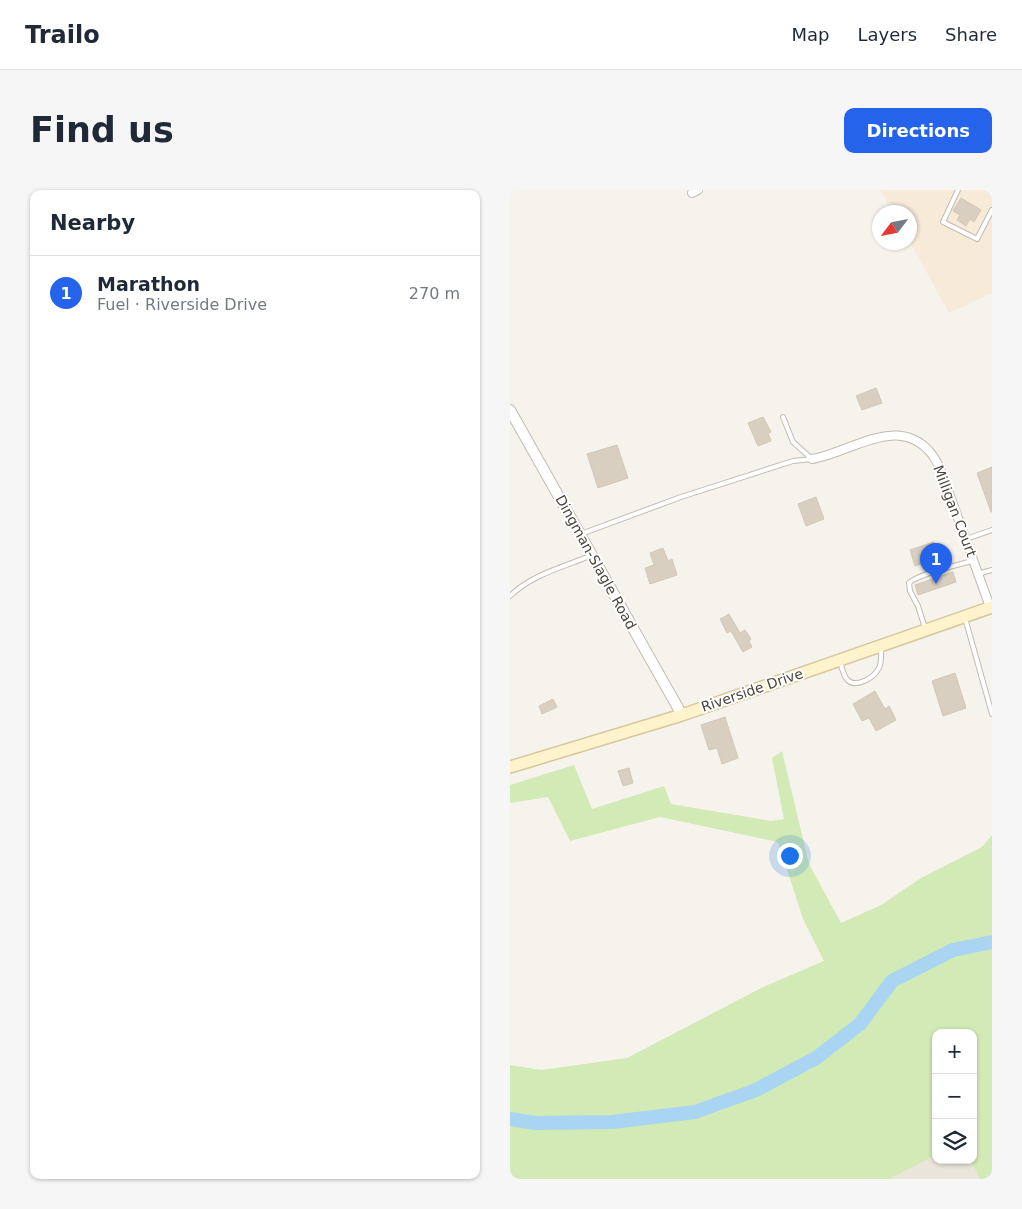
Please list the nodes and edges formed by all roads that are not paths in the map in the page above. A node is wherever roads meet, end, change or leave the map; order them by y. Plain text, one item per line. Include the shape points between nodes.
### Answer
1 (958, 190) edge
2 (992, 210) edge
3 (510, 410) edge
4 (783, 417) dead end
5 (812, 459) junction
6 (992, 530) edge
7 (581, 534) junction
8 (966, 539) junction
9 (592, 554) junction
10 (973, 560) junction
11 (992, 570) edge
12 (978, 574) junction
13 (510, 596) edge
14 (991, 607) edge
15 (965, 616) junction
16 (925, 630) junction
17 (881, 646) junction
18 (839, 660) junction
19 (992, 714) edge
20 (682, 715) junction
21 (510, 767) edge

1 - 2 lane via 943,222 977,239
3 - 7 street, Dingman-Slagle Road
4 - 5 lane via 793,442
5 - 7 lane via 793,461 681,496
5 - 8 street, Milligan Court via 875,438 902,435 918,441 931,452 940,468
6 - 8 lane
7 - 9 street, Dingman-Slagle Road
8 - 10 street, Milligan Court
9 - 13 lane via 519,587
9 - 20 street, Dingman-Slagle Road
10 - 12 street, Milligan Court
10 - 16 lane via 909,583
11 - 12 lane
12 - 14 street, Milligan Court
14 - 15 main road, Riverside Drive
15 - 16 main road, Riverside Drive
15 - 19 lane
16 - 17 main road, Riverside Drive
17 - 18 main road, Riverside Drive
17 - 18 lane via 879,669 858,684 846,678
18 - 20 main road, Riverside Drive
20 - 21 main road, Riverside Drive

